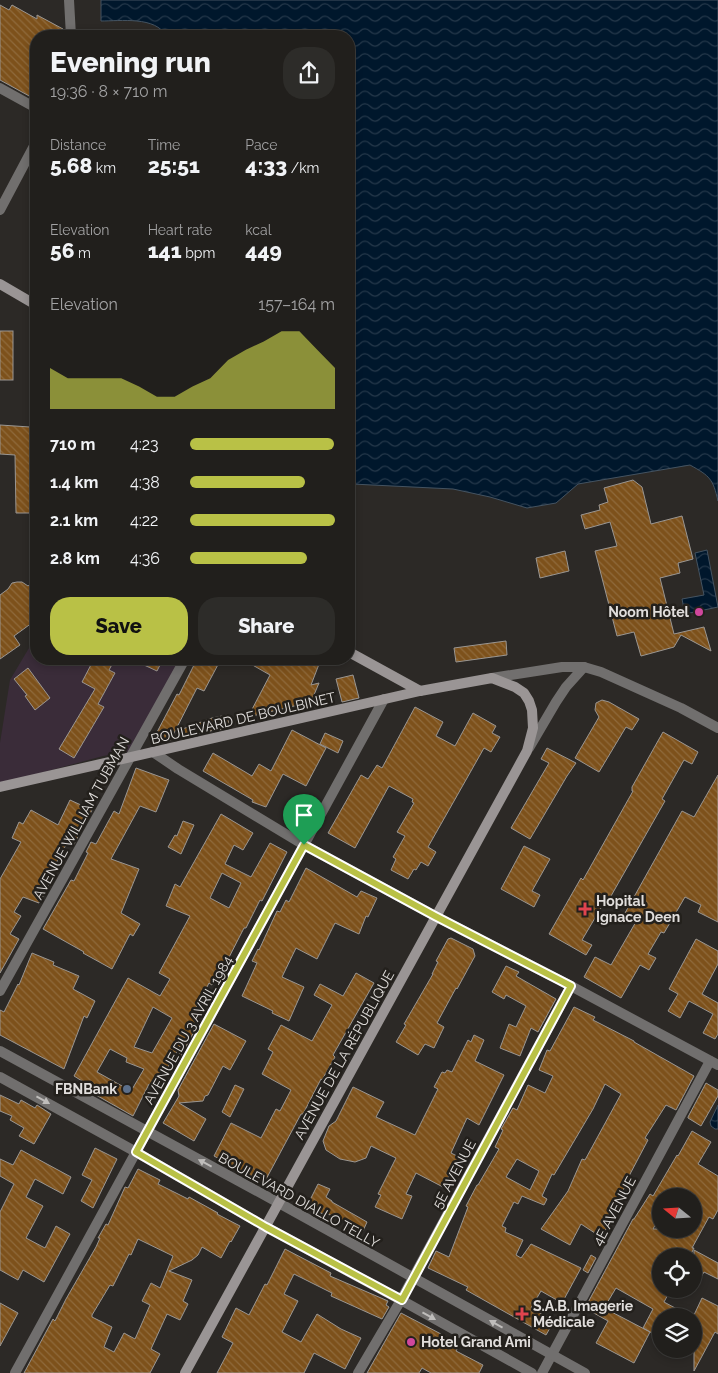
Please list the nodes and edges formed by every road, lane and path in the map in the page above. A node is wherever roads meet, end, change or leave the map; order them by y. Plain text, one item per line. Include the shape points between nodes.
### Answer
1 (69, 0) edge
2 (71, 30) edge
3 (0, 88) edge
4 (30, 105) edge
5 (30, 153) edge
6 (0, 210) edge
7 (0, 284) edge
8 (30, 302) edge
9 (355, 655) edge
10 (182, 665) edge
11 (584, 667) junction
12 (492, 678) junction
13 (420, 691) junction
14 (384, 699) junction
15 (718, 728) edge
16 (527, 751) junction
17 (153, 752) junction
18 (131, 757) junction
19 (0, 787) edge
20 (304, 845) junction
21 (435, 916) junction
22 (571, 986) junction
23 (0, 991) edge
24 (0, 1051) edge
25 (714, 1063) edge
26 (0, 1077) edge
27 (147, 1132) junction
28 (136, 1152) junction
29 (279, 1203) junction
30 (266, 1227) junction
31 (413, 1278) junction
32 (402, 1300) junction
33 (552, 1355) junction
34 (16, 1373) edge
35 (185, 1373) edge
36 (358, 1373) edge
37 (532, 1373) edge
38 (542, 1373) edge
39 (585, 1373) edge

1 - 2 street
3 - 4 street
5 - 6 street
7 - 8 main road
9 - 13 main road
10 - 18 street, AVENUE WILLIAM TUBMAN
11 - 12 street via 562,667
11 - 15 street via 681,708
11 - 16 street, AVENUE DE LA RÉPUBLIQUE via 566,687
12 - 13 main road, BOULEVARD DE BOULBINET
12 - 16 main road, AVENUE DE LA RÉPUBLIQUE via 515,687 529,701 533,728
13 - 14 main road, BOULEVARD DE BOULBINET
14 - 17 main road, BOULEVARD DE BOULBINET
14 - 20 street, AVENUE DU 3 AVRIL 1984
16 - 21 main road, AVENUE DE LA RÉPUBLIQUE
17 - 18 main road, BOULEVARD DE BOULBINET
17 - 20 street
18 - 19 main road, BOULEVARD DE BOULBINET
18 - 23 street, AVENUE WILLIAM TUBMAN
20 - 21 street
20 - 27 street, AVENUE DU 3 AVRIL 1984
21 - 22 street
21 - 29 main road, AVENUE DE LA RÉPUBLIQUE
22 - 25 street
22 - 31 street, 5E AVENUE
24 - 27 street, BOULEVARD DIALLO TELLY
25 - 33 street, 4E AVENUE
26 -> 28 street
27 - 28 street, AVENUE DU 3 AVRIL 1984
29 -> 27 street, BOULEVARD DIALLO TELLY
28 - 30 street
28 - 34 street, AVENUE DU 3 AVRIL 1984
29 - 30 main road, AVENUE DE LA RÉPUBLIQUE
29 - 31 street, BOULEVARD DIALLO TELLY
30 - 32 street
30 - 35 main road, AVENUE DE LA RÉPUBLIQUE
31 - 32 street, 5E AVENUE
33 -> 31 street, BOULEVARD DIALLO TELLY
32 - 36 street, 5E AVENUE
32 -> 37 street
33 - 38 street, 4E AVENUE
33 - 39 street, BOULEVARD DIALLO TELLY

